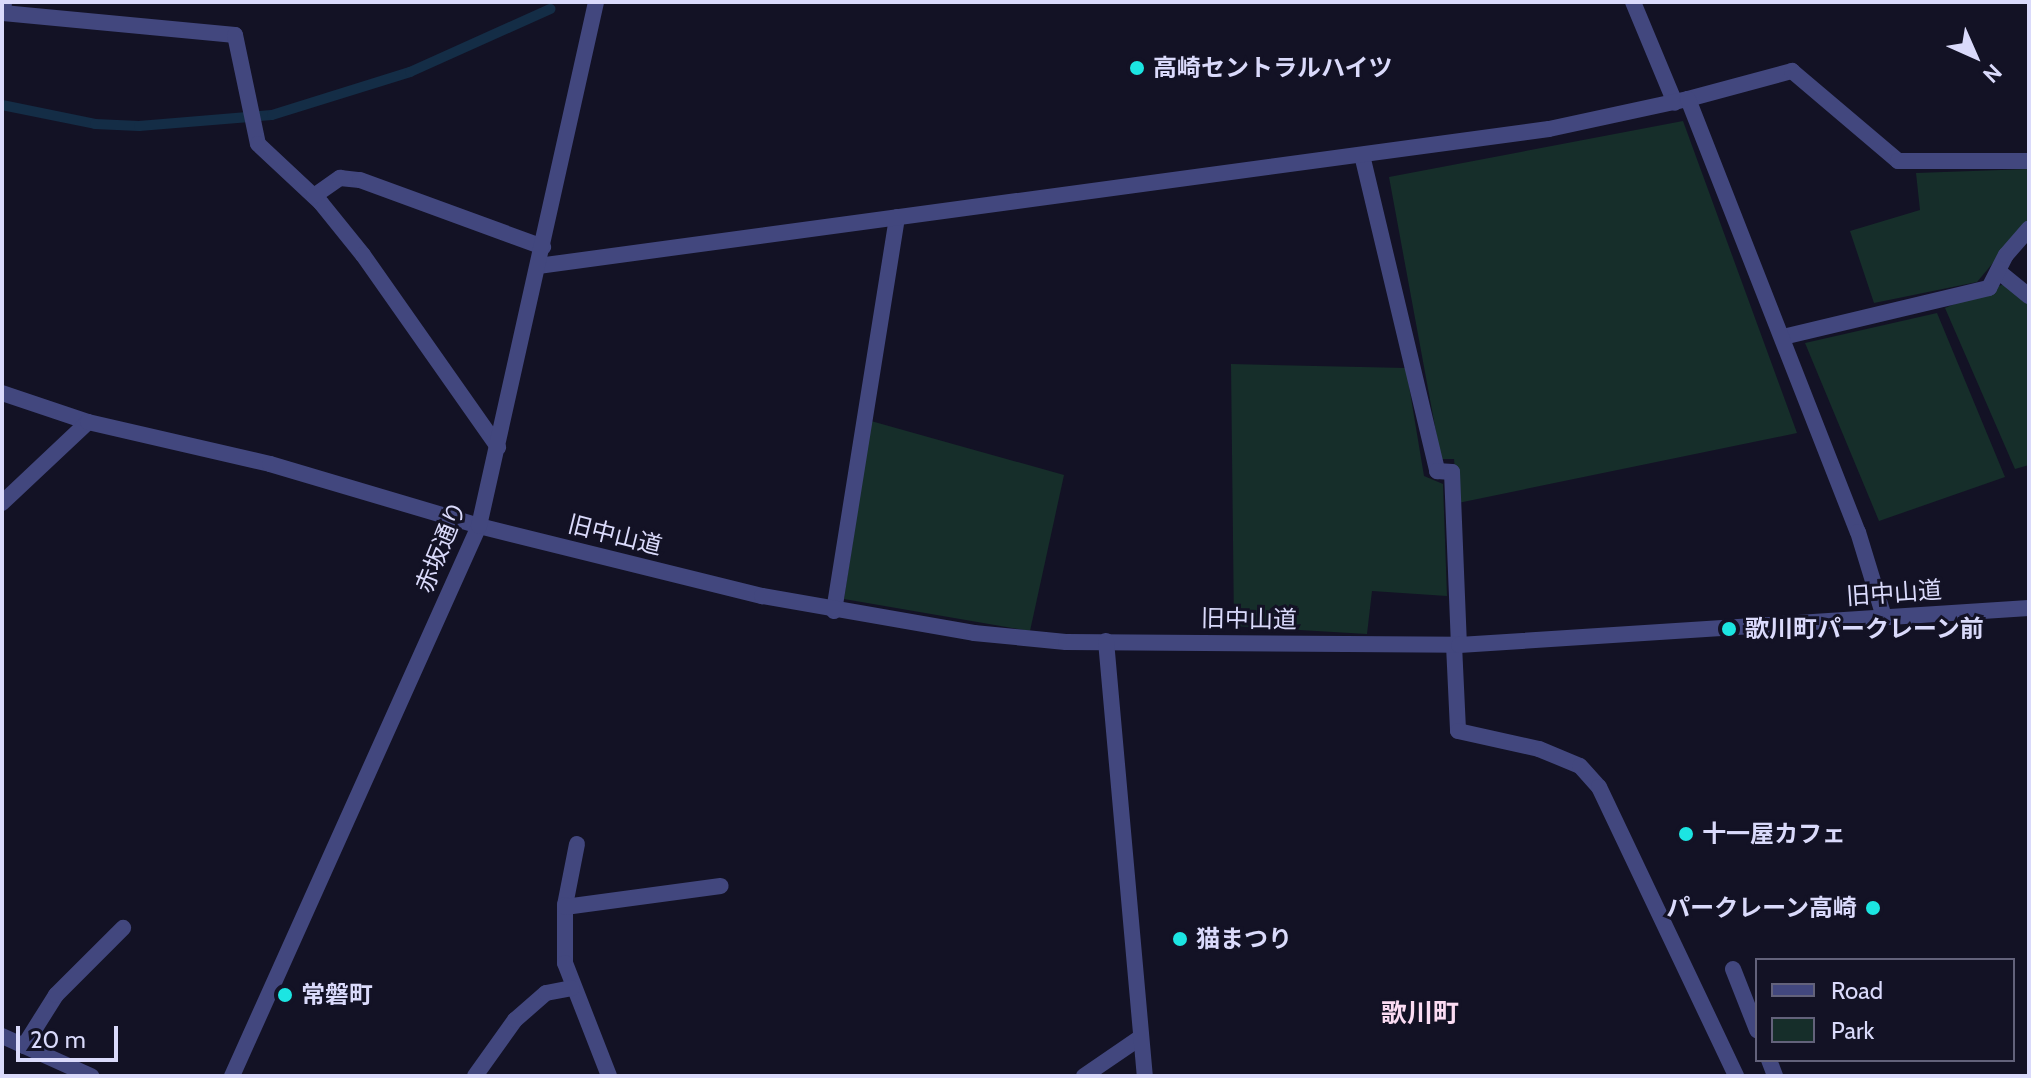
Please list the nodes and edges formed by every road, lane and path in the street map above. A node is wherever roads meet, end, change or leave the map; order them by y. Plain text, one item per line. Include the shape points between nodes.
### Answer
1 (4, 2) edge
2 (596, 2) edge
3 (1633, 2) edge
4 (1681, 101) junction
5 (1362, 155) junction
6 (2029, 161) edge
7 (314, 196) junction
8 (897, 217) junction
9 (2029, 229) edge
10 (543, 247) junction
11 (538, 266) junction
12 (1998, 271) junction
13 (2029, 296) edge
14 (1783, 337) junction
15 (2, 393) edge
16 (88, 422) junction
17 (498, 447) junction
18 (2, 503) edge
19 (479, 526) junction
20 (2029, 608) edge
21 (834, 611) junction
22 (1884, 617) junction
23 (1106, 641) junction
24 (1456, 645) junction
25 (577, 844) dead end
26 (721, 886) dead end
27 (565, 907) junction
28 (123, 928) dead end
29 (1733, 969) dead end
30 (572, 988) junction
31 (1755, 1025) edge
32 (2, 1036) edge
33 (1138, 1039) junction
34 (24, 1046) junction
35 (91, 1076) edge
36 (232, 1076) edge
37 (475, 1076) edge
38 (609, 1076) edge
39 (1084, 1076) edge
40 (1145, 1076) edge
41 (1736, 1076) edge

1 - 7 street via 3,13 235,35 258,144
2 - 10 street, 赤坂通り
3 - 4 street
4 - 5 street via 1549,129
4 - 6 street via 1792,71 1898,161
4 - 14 street
5 - 8 street
5 - 24 street via 1437,471 1452,472
7 - 10 street via 340,178 360,180
7 - 17 street via 363,255
8 - 11 street
8 - 21 street
9 - 12 street
10 - 11 street, 赤坂通り
11 - 17 street, 赤坂通り
12 - 13 street
12 - 14 street via 1989,288
14 - 22 street via 1858,532
15 - 16 street, 旧中山道
16 - 18 street
16 - 19 street, 旧中山道 via 270,464
17 - 19 street, 赤坂通り
19 - 21 street, 旧中山道
19 - 36 street, 赤坂通り
20 - 22 street, 旧中山道
21 - 23 street, 旧中山道 via 974,633
22 - 24 street, 旧中山道
23 - 24 street, 旧中山道
23 - 33 street
24 - 41 street via 1458,731 1551,754 1580,766 1599,787
25 - 27 street
26 - 27 street
27 - 30 street via 562,934
28 - 34 street via 56,995
29 - 31 street
30 - 37 street via 546,993 515,1020
30 - 38 street
32 - 34 street
33 - 39 street
33 - 40 street
34 - 35 street

